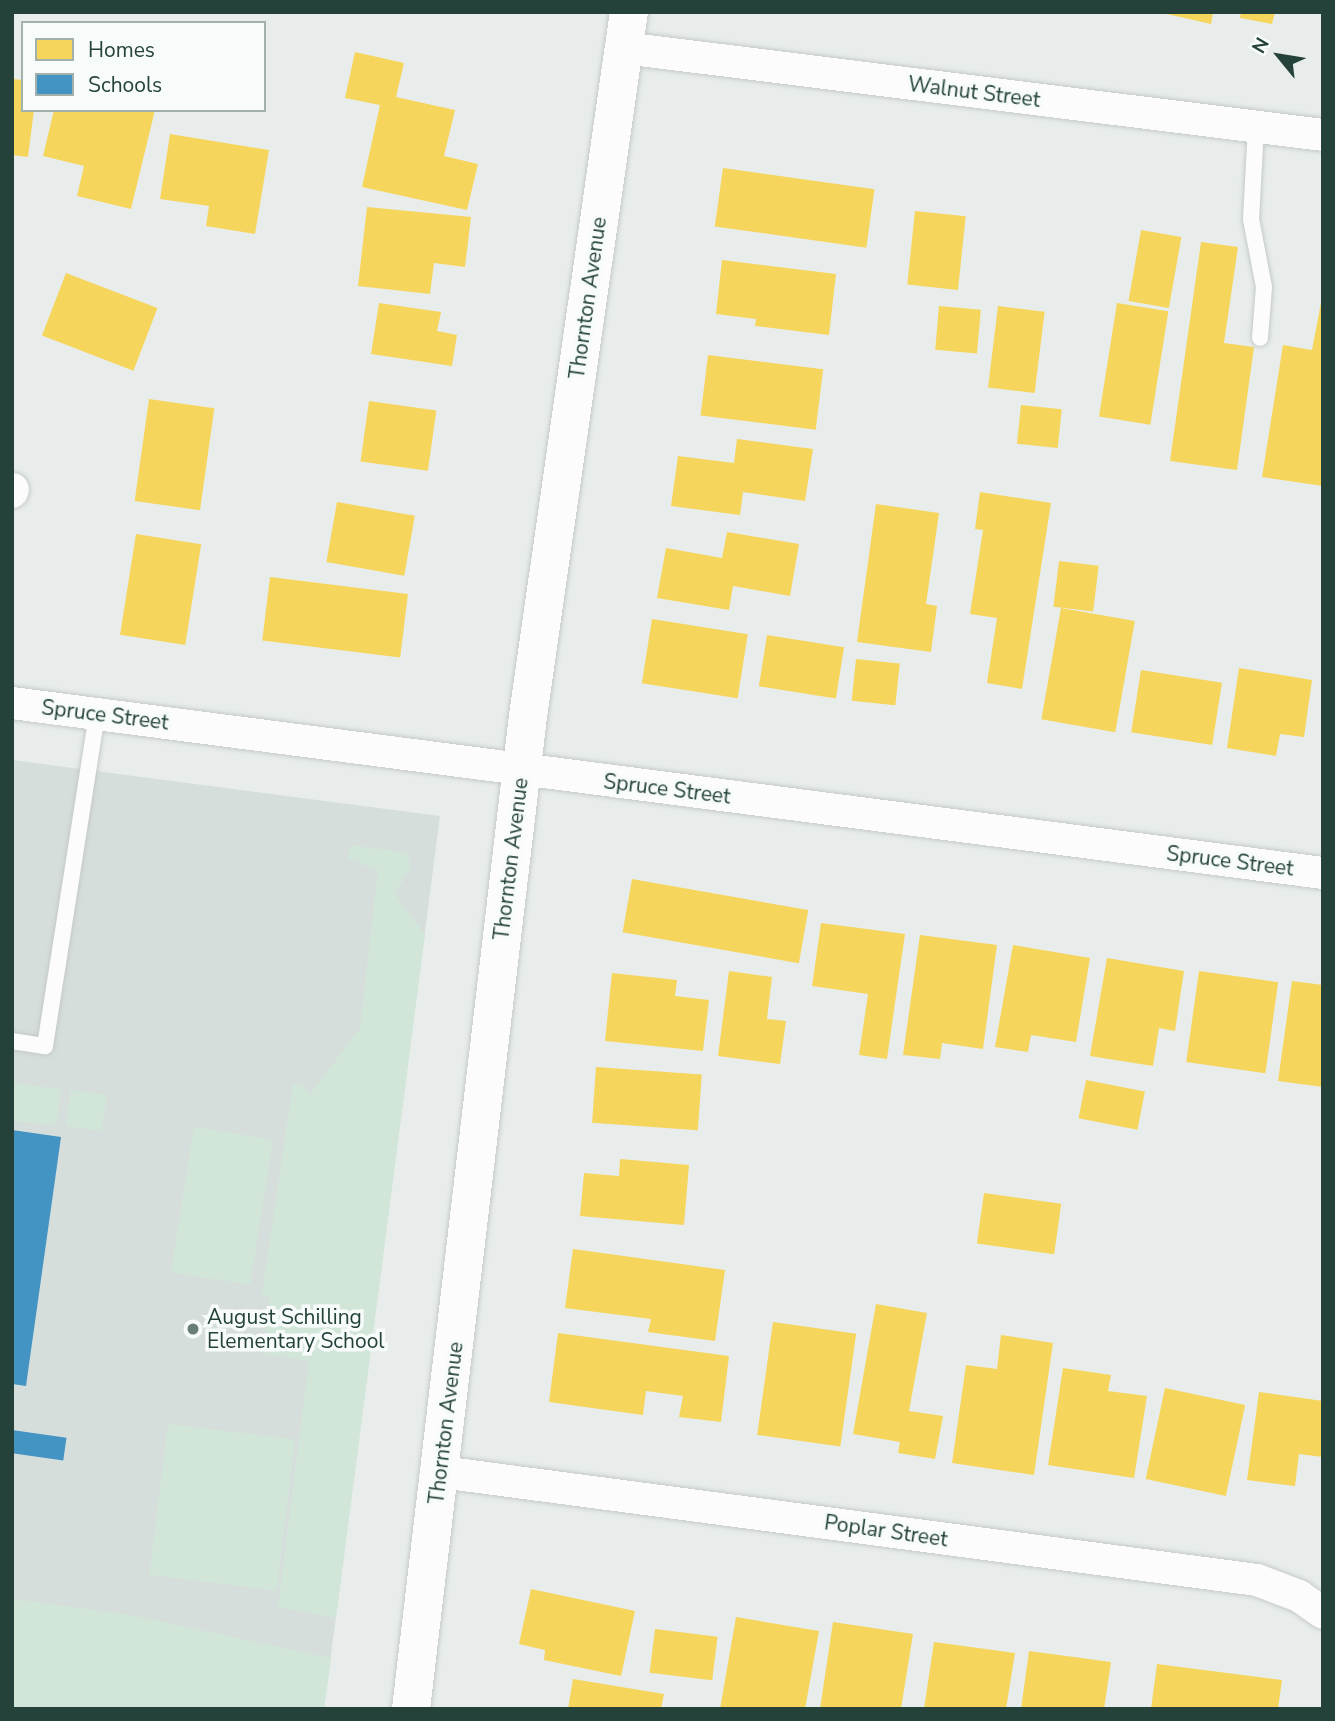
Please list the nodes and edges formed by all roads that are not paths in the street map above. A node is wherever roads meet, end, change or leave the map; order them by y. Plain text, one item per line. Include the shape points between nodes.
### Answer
1 (627, 30) edge
2 (1255, 127) junction
3 (1323, 135) edge
4 (1260, 338) dead end
5 (12, 703) edge
6 (97, 714) junction
7 (522, 769) junction
8 (1323, 873) edge
9 (12, 1041) edge
10 (441, 1472) junction
11 (1323, 1613) edge
12 (411, 1709) edge

1 - 2 street, Walnut Street
1 - 7 main road, Thornton Avenue
2 - 3 street, Walnut Street
2 - 4 lane via 1251,219 1264,287
5 - 6 street, Spruce Street
6 - 7 street, Spruce Street
6 - 9 lane via 45,1046
7 - 8 street, Spruce Street
7 - 10 main road, Thornton Avenue
10 - 11 street, Poplar Street via 1256,1580 1299,1596
10 - 12 main road, Thornton Avenue

